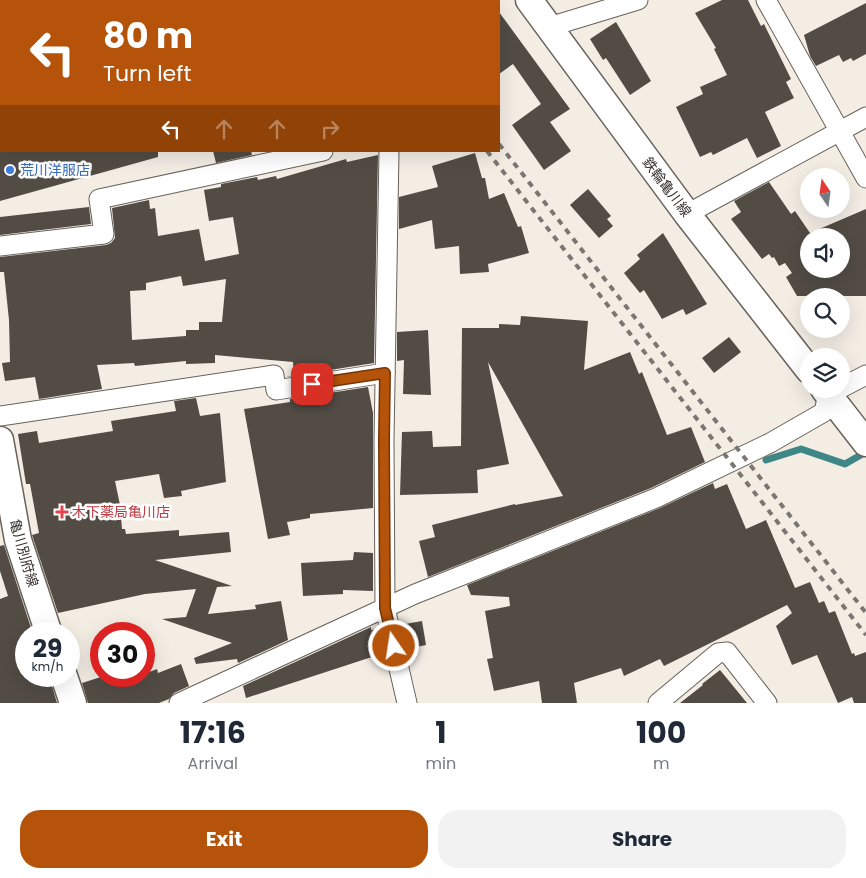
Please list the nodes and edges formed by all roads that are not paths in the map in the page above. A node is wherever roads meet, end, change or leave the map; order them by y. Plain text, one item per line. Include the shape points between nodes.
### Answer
1 (529, 0) edge
2 (638, 0) edge
3 (766, 0) edge
4 (549, 27) junction
5 (866, 117) edge
6 (839, 131) junction
7 (318, 152) edge
8 (388, 152) edge
9 (866, 178) edge
10 (687, 214) junction
11 (0, 246) edge
12 (800, 358) edge
13 (385, 373) junction
14 (866, 375) edge
15 (850, 382) edge
16 (830, 398) edge
17 (838, 398) edge
18 (0, 416) edge
19 (0, 440) edge
20 (866, 443) edge
21 (385, 608) junction
22 (45, 622) edge
23 (68, 687) edge
24 (208, 696) edge
25 (73, 703) edge
26 (179, 703) edge
27 (407, 703) edge
28 (658, 703) edge
29 (767, 703) edge

1 - 4 main road, 鉄輪亀川線
2 - 4 street
3 - 6 street
4 - 10 main road, 鉄輪亀川線
5 - 6 street
6 - 9 street
6 - 10 street
7 - 11 street via 99,199 104,234
8 - 13 street
10 - 12 main road, 鉄輪亀川線
13 - 18 street via 276,390 274,375
13 - 21 street
14 - 15 street
16 - 21 street via 824,412 732,463 656,498 518,551
17 - 20 main road
19 - 22 main road, 亀川別府線 via 18,540
21 - 24 street
21 - 27 street
23 - 25 main road
24 - 26 street
28 - 29 street via 718,653 727,652

